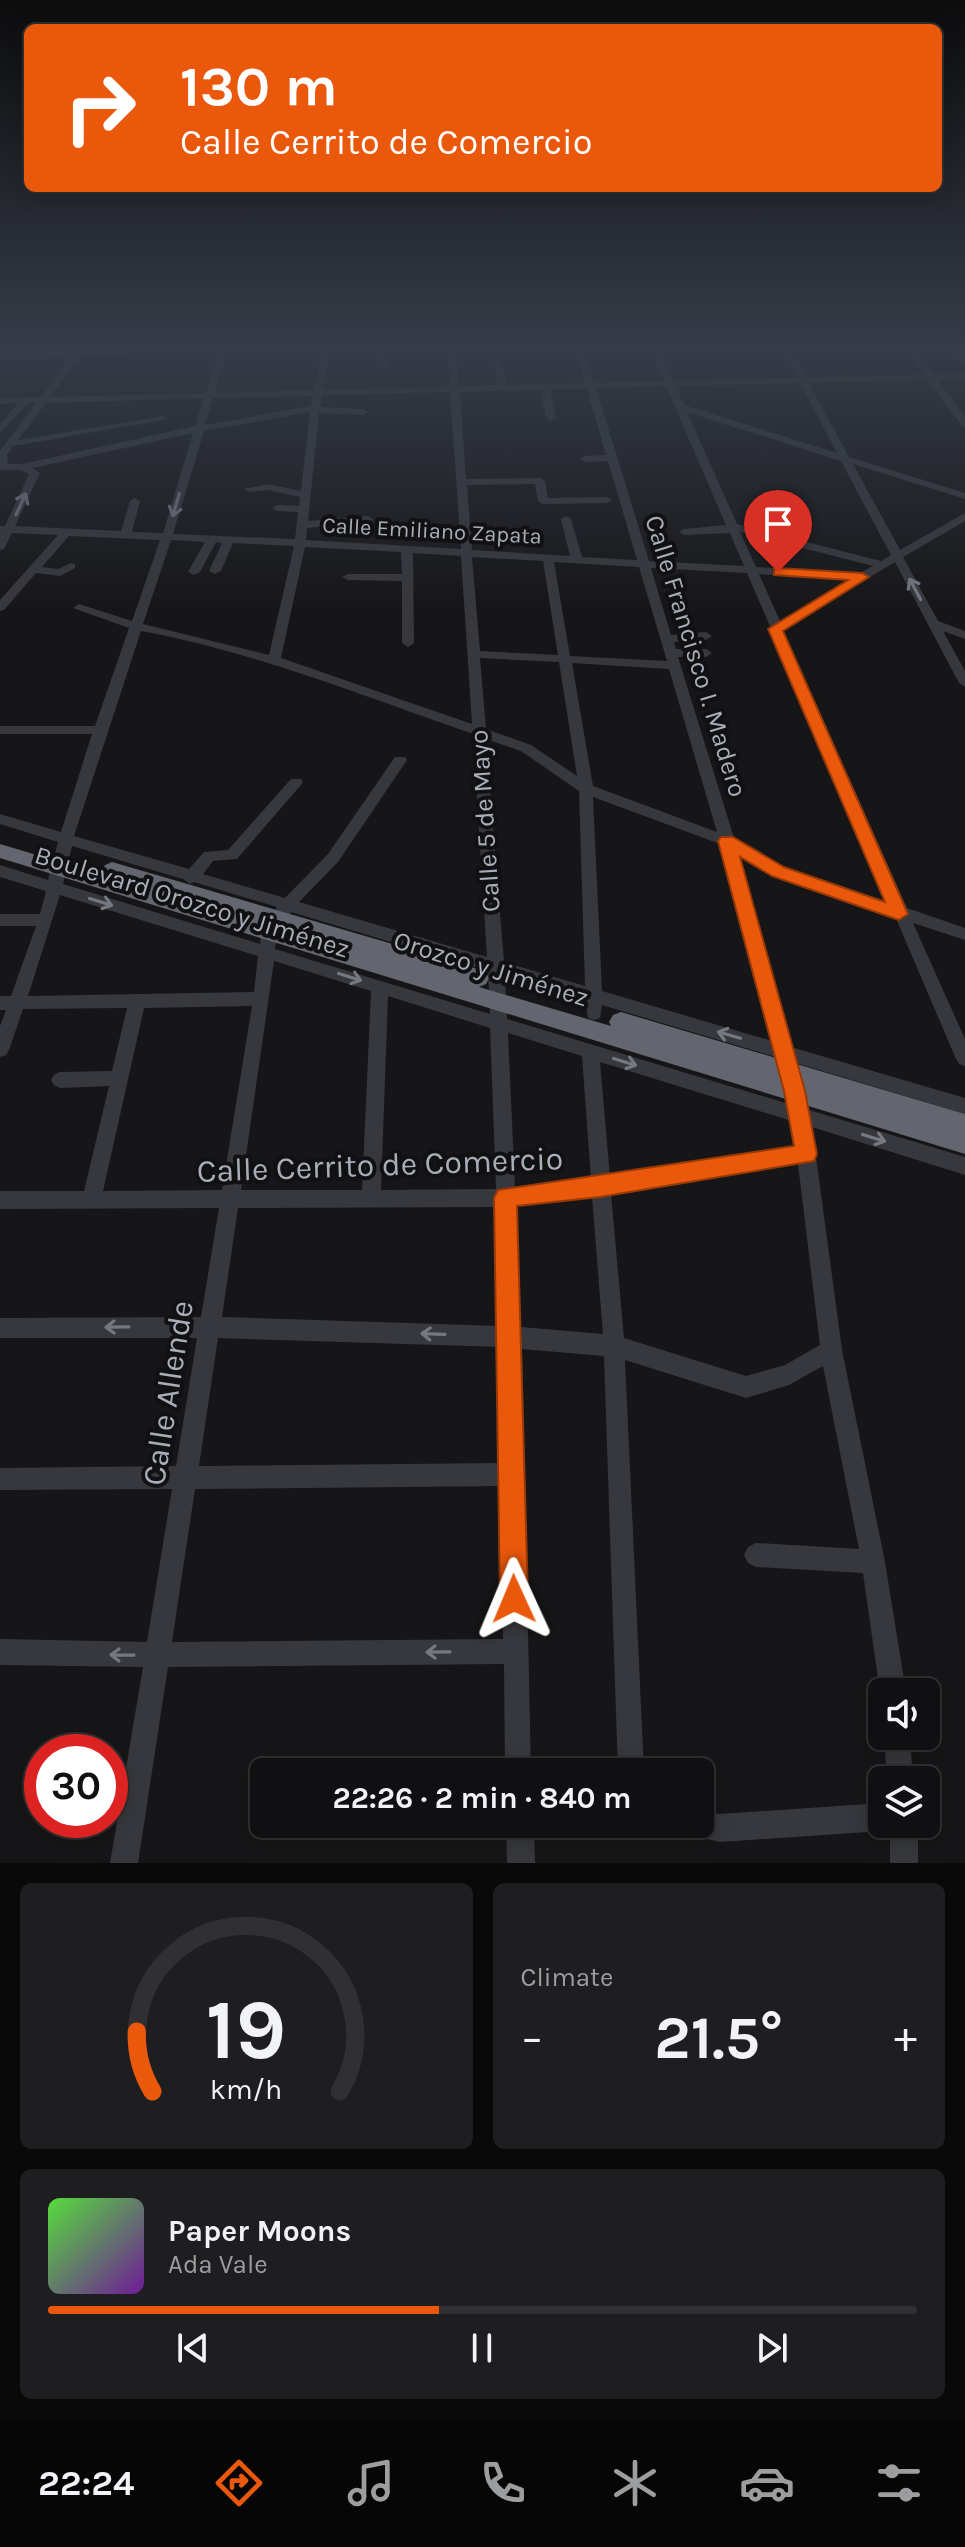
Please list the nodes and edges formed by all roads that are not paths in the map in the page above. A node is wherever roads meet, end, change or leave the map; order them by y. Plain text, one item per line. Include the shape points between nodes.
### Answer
1 (15, 437) edge
2 (53, 437) edge
3 (160, 437) edge
4 (195, 437) edge
5 (312, 437) edge
6 (459, 437) edge
7 (606, 437) edge
8 (693, 437) edge
9 (778, 437) edge
10 (833, 437) edge
11 (10, 444) junction
12 (844, 457) junction
13 (612, 458) junction
14 (585, 459) dead end
15 (2, 467) edge
16 (22, 467) junction
17 (531, 475) dead end
18 (462, 481) junction
19 (516, 481) junction
20 (249, 489) dead end
21 (517, 494) dead end
22 (307, 495) junction
23 (965, 496) edge
24 (607, 500) dead end
25 (135, 501) dead end
26 (277, 508) dead end
27 (305, 509) junction
28 (788, 514) dead end
29 (965, 516) edge
30 (368, 519) dead end
31 (566, 519) dead end
32 (302, 525) junction
33 (732, 528) junction
34 (5, 529) edge
35 (67, 531) junction
36 (684, 532) dead end
37 (126, 534) junction
38 (167, 537) junction
39 (781, 537) junction
40 (212, 539) junction
41 (229, 540) junction
42 (300, 543) junction
43 (0, 547) edge
44 (407, 549) junction
45 (467, 553) junction
46 (898, 557) junction
47 (548, 558) junction
48 (577, 560) junction
49 (642, 564) junction
50 (884, 565) junction
51 (71, 566) dead end
52 (35, 569) junction
53 (750, 570) junction
54 (215, 571) dead end
55 (194, 572) dead end
56 (348, 577) dead end
57 (862, 577) junction
58 (407, 578) junction
59 (0, 607) edge
60 (79, 608) dead end
61 (933, 623) junction
62 (136, 626) junction
63 (775, 629) junction
64 (965, 635) edge
65 (706, 636) dead end
66 (408, 643) dead end
67 (669, 652) junction
68 (706, 653) dead end
69 (474, 654) junction
70 (274, 660) junction
71 (566, 660) junction
72 (965, 683) edge
73 (0, 730) edge
74 (100, 730) junction
75 (479, 733) junction
76 (400, 760) dead end
77 (296, 782) dead end
78 (586, 789) junction
79 (0, 819) edge
80 (0, 836) edge
81 (727, 841) junction
82 (0, 851) edge
83 (61, 863) junction
84 (0, 871) edge
85 (190, 878) junction
86 (899, 914) junction
87 (0, 920) edge
88 (46, 920) junction
89 (275, 927) junction
90 (965, 933) edge
91 (497, 983) junction
92 (380, 986) junction
93 (262, 999) junction
94 (137, 1002) junction
95 (9, 1003) edge
96 (593, 1004) junction
97 (498, 1023) junction
98 (0, 1050) edge
99 (590, 1051) junction
100 (965, 1059) edge
101 (789, 1071) junction
102 (119, 1078) junction
103 (60, 1080) dead end
104 (965, 1106) edge
105 (801, 1116) junction
106 (965, 1125) edge
107 (965, 1143) edge
108 (807, 1154) junction
109 (965, 1166) edge
110 (600, 1187) junction
111 (371, 1197) junction
112 (505, 1198) junction
113 (0, 1200) edge
114 (91, 1200) junction
115 (230, 1200) junction
116 (211, 1327) junction
117 (0, 1328) edge
118 (511, 1337) junction
119 (614, 1346) junction
120 (831, 1350) junction
121 (511, 1474) junction
122 (187, 1477) junction
123 (0, 1479) edge
124 (756, 1555) dead end
125 (873, 1562) junction
126 (516, 1651) junction
127 (0, 1652) edge
128 (158, 1655) junction
129 (891, 1678) edge
130 (518, 1758) edge
131 (630, 1758) edge
132 (868, 1818) edge
133 (714, 1827) edge
134 (520, 1838) edge
135 (904, 1838) edge
136 (124, 1863) edge
137 (521, 1863) edge
138 (904, 1863) edge

1 - 11 street
2 - 11 street
3 - 16 street
4 -> 38 street
5 - 22 street
6 - 18 street, Calle 5 de Mayo
7 - 13 street, Calle Francisco I. Madero
8 - 33 street
9 - 12 street
10 - 12 street
11 - 15 street
12 - 23 street
12 - 46 street
13 - 14 street
13 - 49 street, Calle Francisco I. Madero
15 - 16 street
34 -> 16 street via 35,473
17 - 18 street
18 - 19 street
18 - 45 street, Calle 5 de Mayo
19 - 21 street
19 - 24 street via 540,481 543,501
20 - 22 street
22 - 27 street
25 - 37 street
26 - 27 street
27 - 32 street
28 - 39 street via 799,518
29 - 46 street
30 - 32 street
31 - 48 street
32 - 42 street
33 - 36 street
33 - 39 street
33 - 53 street
34 - 35 street, Calle Emiliano Zapata
34 - 43 street
35 - 37 street, Calle Emiliano Zapata
35 - 52 street
37 - 38 street, Calle Emiliano Zapata
38 - 40 street, Calle Emiliano Zapata
38 - 62 street
39 - 50 street
40 - 41 street, Calle Emiliano Zapata
40 - 55 street
41 - 42 street, Calle Emiliano Zapata
41 - 54 street
42 - 44 street, Calle Emiliano Zapata
42 - 70 street
44 - 45 street, Calle Emiliano Zapata
44 - 58 street
45 - 47 street, Calle Emiliano Zapata
45 - 69 street, Calle 5 de Mayo
46 - 50 street
61 -> 46 street
47 - 48 street, Calle Emiliano Zapata
47 - 71 street
48 - 49 street, Calle Emiliano Zapata
49 - 53 street, Calle Emiliano Zapata
49 - 67 street, Calle Francisco I. Madero
50 - 57 street
51 - 52 street via 62,573
52 - 59 street
53 - 57 street, Calle Emiliano Zapata
53 - 63 street
56 - 58 street
57 - 63 street
58 - 66 street
60 - 62 street
61 - 64 street
61 - 72 street
62 - 70 street
62 - 74 street
63 - 86 street
65 - 67 street
67 - 68 street
67 - 71 street
67 - 81 street, Calle Francisco I. Madero
69 - 71 street
69 - 75 street, Calle 5 de Mayo
70 - 75 street
71 - 78 street
73 - 74 street
74 - 83 street
75 - 78 street via 526,748
75 - 91 street, Calle 5 de Mayo
76 - 89 street via 333,858
77 - 85 street via 232,855 209,856
78 - 81 street
78 - 96 street
79 - 83 street, Orozco y Jiménez
80 - 83 highway, Orozco y Jiménez
81 - 86 street via 778,871
81 - 101 street, Calle Francisco I. Madero
82 - 83 highway, Orozco y Jiménez
83 - 84 street, Boulevard Orozco y Jiménez
83 - 85 street, Orozco y Jiménez
83 - 88 street
83 - 89 highway, Orozco y Jiménez
85 - 89 street, Orozco y Jiménez
86 - 90 street
86 - 100 street
87 - 88 street
88 - 95 street
89 - 91 highway, Orozco y Jiménez
89 - 91 street, Orozco y Jiménez
89 -> 92 street, Boulevard Orozco y Jiménez
89 - 93 street, Calle Allende
91 - 96 highway, Orozco y Jiménez
91 - 97 street, Calle 5 de Mayo
91 - 101 highway, Orozco y Jiménez
92 - 97 street, Boulevard Orozco y Jiménez
92 - 111 street
93 - 94 street
93 - 115 street, Calle Allende
94 - 95 street
94 - 102 street
95 - 98 street
101 -> 96 highway, Orozco y Jiménez
97 - 99 street, Boulevard Orozco y Jiménez
97 - 112 street, Calle 5 de Mayo
99 -> 105 street, Boulevard Orozco y Jiménez
99 - 110 street
101 - 104 street, Orozco y Jiménez
101 - 105 street, Calle Francisco I. Madero
101 - 106 highway, Orozco y Jiménez
101 - 107 highway, Orozco y Jiménez
102 - 103 street
102 - 114 street
105 - 108 street, Calle Francisco I. Madero
105 -> 109 street, Boulevard Orozco y Jiménez
108 - 110 street, Calle Cerrito de Comercio
108 - 120 street, Calle Francisco I. Madero
110 - 112 street, Calle Cerrito de Comercio
110 - 119 street
111 - 112 street, Calle Cerrito de Comercio
111 - 115 street, Calle Cerrito de Comercio
112 - 118 street, Calle 5 de Mayo
113 - 114 street, Calle Cerrito de Comercio
114 - 115 street, Calle Cerrito de Comercio
115 - 116 street, Calle Allende
116 -> 117 street
118 -> 116 street
116 - 122 street, Calle Allende
118 - 119 street
118 - 121 street, Calle 5 de Mayo
119 - 120 street via 746,1387 789,1374
119 - 131 street
120 - 125 street, Calle Francisco I. Madero
121 - 122 street
121 - 126 street, Calle 5 de Mayo
122 - 123 street
122 - 128 street, Calle Allende
124 - 125 street
125 - 129 street, Calle Francisco I. Madero
126 -> 128 street
126 - 130 street, Calle 5 de Mayo
128 -> 127 street
128 - 136 street, Calle Allende
132 - 133 street
134 - 137 street
135 - 138 street

